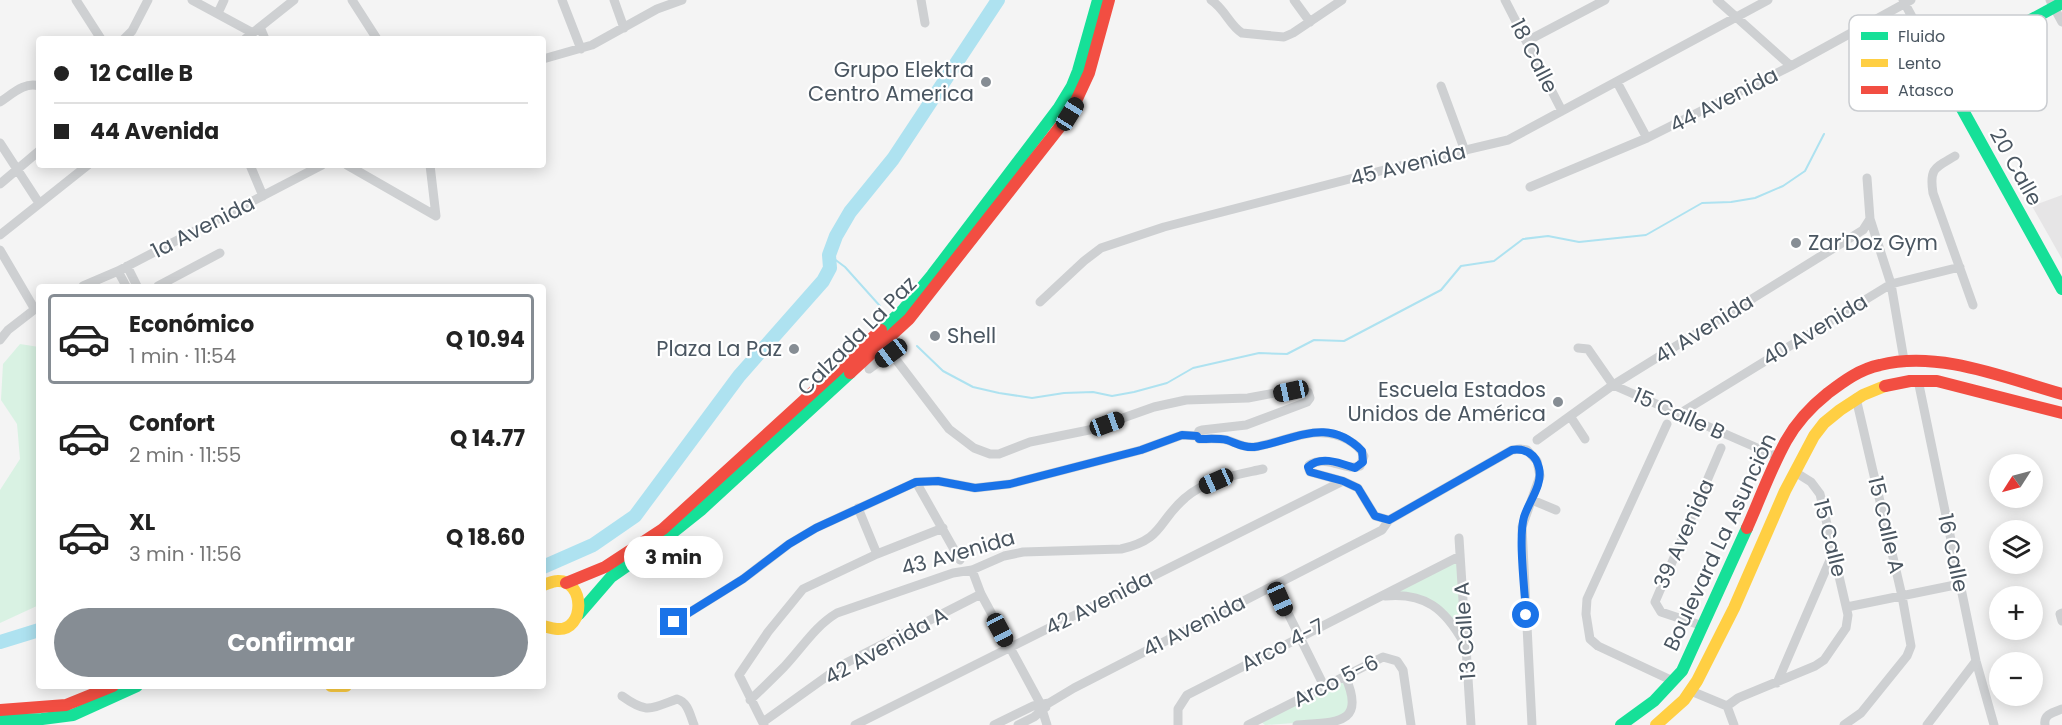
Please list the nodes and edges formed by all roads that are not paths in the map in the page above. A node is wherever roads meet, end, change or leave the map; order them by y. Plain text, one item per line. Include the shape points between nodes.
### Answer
1 (76, 0) edge
2 (148, 0) edge
3 (192, 0) edge
4 (224, 0) edge
5 (294, 0) edge
6 (352, 0) edge
7 (562, 0) edge
8 (614, 0) edge
9 (682, 0) edge
10 (921, 0) edge
11 (1098, 0) edge
12 (1109, 0) edge
13 (1212, 0) edge
14 (1294, 0) edge
15 (1342, 0) edge
16 (1505, 0) edge
17 (1605, 0) edge
18 (1717, 0) edge
19 (1768, 0) edge
20 (1906, 1) edge
21 (2055, 4) edge
22 (218, 13) junction
23 (1881, 15) edge
24 (1913, 15) edge
25 (2036, 15) edge
26 (1737, 17) junction
27 (1310, 22) junction
28 (2062, 22) edge
29 (925, 23) dead end
30 (624, 28) junction
31 (257, 30) junction
32 (132, 31) junction
33 (1849, 33) edge
34 (99, 36) edge
35 (127, 36) edge
36 (137, 36) edge
37 (248, 36) edge
38 (262, 36) edge
39 (375, 36) edge
40 (1527, 41) junction
41 (581, 49) junction
42 (546, 58) edge
43 (1791, 66) junction
44 (1617, 82) junction
45 (36, 85) edge
46 (1441, 86) dead end
47 (0, 102) edge
48 (1562, 111) junction
49 (1963, 111) edge
50 (1647, 138) junction
51 (0, 143) edge
52 (1465, 152) junction
53 (36, 154) edge
54 (1955, 156) dead end
55 (84, 168) edge
56 (251, 168) edge
57 (315, 168) edge
58 (352, 168) edge
59 (430, 168) edge
60 (18, 171) junction
61 (1866, 178) dead end
62 (0, 184) edge
63 (1530, 187) dead end
64 (263, 196) junction
65 (39, 203) junction
66 (1870, 219) junction
67 (0, 235) edge
68 (0, 250) edge
69 (220, 253) dead end
70 (1960, 267) junction
71 (123, 269) junction
72 (88, 284) edge
73 (126, 284) edge
74 (135, 284) edge
75 (162, 284) edge
76 (1891, 284) junction
77 (2062, 288) edge
78 (1040, 302) dead end
79 (1973, 305) dead end
80 (36, 307) edge
81 (0, 340) edge
82 (889, 347) junction
83 (1578, 348) dead end
84 (1904, 360) junction
85 (1880, 364) junction
86 (1970, 368) junction
87 (870, 369) dead end
88 (1917, 380) junction
89 (1613, 385) junction
90 (1884, 385) junction
91 (1965, 388) junction
92 (2062, 394) edge
93 (1856, 398) junction
94 (2062, 413) edge
95 (1678, 414) junction
96 (1570, 416) junction
97 (1667, 424) dead end
98 (1197, 436) junction
99 (1585, 439) dead end
100 (1537, 440) dead end
101 (1721, 447) dead end
102 (1778, 457) junction
103 (1263, 469) dead end
104 (1795, 472) junction
105 (1343, 481) junction
106 (916, 482) junction
107 (1767, 484) junction
108 (1784, 492) junction
109 (1532, 500) junction
110 (858, 508) junction
111 (1556, 510) dead end
112 (1389, 520) junction
113 (943, 528) junction
114 (1459, 538) dead end
115 (877, 554) junction
116 (1833, 554) junction
117 (1460, 556) junction
118 (960, 560) dead end
119 (972, 570) junction
120 (566, 583) junction
121 (546, 584) edge
122 (1960, 584) junction
123 (1274, 585) junction
124 (1719, 588) junction
125 (981, 594) junction
126 (1380, 596) junction
127 (1902, 596) junction
128 (1739, 597) junction
129 (1848, 611) junction
130 (579, 614) junction
131 (674, 622) dead end
132 (1703, 626) junction
133 (546, 628) edge
134 (1299, 637) junction
135 (1465, 645) junction
136 (1010, 648) junction
137 (1976, 661) junction
138 (1685, 664) junction
139 (1702, 671) junction
140 (1345, 676) junction
141 (1673, 681) junction
142 (1777, 682) junction
143 (1324, 686) junction
144 (106, 689) edge
145 (130, 689) edge
146 (1691, 692) junction
147 (622, 696) dead end
148 (750, 700) junction
149 (1727, 706) junction
150 (2062, 708) edge
151 (1039, 709) edge
152 (0, 710) edge
153 (0, 720) edge
154 (2045, 721) edge
155 (1932, 723) edge
156 (764, 724) edge
157 (1254, 724) edge
158 (694, 725) edge
159 (855, 725) edge
160 (994, 725) edge
161 (1018, 725) edge
162 (1047, 725) edge
163 (1178, 725) edge
164 (1297, 725) edge
165 (1411, 725) edge
166 (1471, 725) edge
167 (1532, 725) edge
168 (1621, 725) edge
169 (1656, 725) edge
170 (1734, 725) edge
171 (1844, 725) edge
172 (1994, 725) edge

1 - 34 street
2 - 32 street
3 - 22 street
4 - 22 street
5 - 31 street
6 - 39 street
7 - 41 street
8 - 30 street
9 - 30 street
10 - 29 street
11 - 120 main road, Calzada La Paz via 1078,72 1058,109 902,311 663,529 605,567
12 - 82 main road, Calzada La Paz via 1081,98
13 - 27 street via 1242,33 1284,37
14 - 27 street
15 - 27 street
16 - 40 street, 18 Calle
17 - 40 street
18 - 26 street
19 - 26 street, 45 Avenida
20 - 23 street, 44 Avenida
20 - 24 street, 20 Calle
21 - 25 main road
21 - 28 street
22 - 31 street
26 - 43 street
26 - 44 street, 45 Avenida
30 - 41 street
31 - 37 street
31 - 38 street
32 - 35 street
32 - 36 street
33 - 43 street, 44 Avenida
40 - 48 street, 18 Calle
41 - 42 street
43 - 50 street, 44 Avenida
44 - 48 street, 45 Avenida
44 - 50 street
45 - 47 street via 26,86
46 - 52 street
48 - 52 street, 45 Avenida via 1508,140
49 - 77 main road, 20 Calle
50 - 63 street, 44 Avenida
51 - 60 street
52 - 78 street, 45 Avenida via 1164,227 1101,248
53 - 60 street
54 - 70 street via 1934,171 1931,178
55 - 65 street
56 - 64 street
57 - 64 street, 1a Avenida
58 - 59 street via 436,216
60 - 62 street
60 - 65 street
61 - 66 street
64 - 71 street, 1a Avenida
65 - 67 street
66 - 76 street
66 - 89 street, 41 Avenida via 1863,230
68 - 80 street
69 - 75 street
70 - 76 street, 40 Avenida
70 - 79 street
71 - 72 street, 1a Avenida
71 - 73 street
71 - 74 street
76 - 84 street
76 - 95 street, 40 Avenida
80 - 81 street
82 - 87 street
82 - 98 street via 949,429 974,448 990,454 1089,430 1186,400 1248,398 1296,389 1308,392 1307,402 1246,425 1202,430
82 - 130 main road, Calzada La Paz via 701,510 611,577
83 - 89 street via 1588,349
84 - 85 main road, Boulevard La Asunción
84 - 86 main road, Boulevard La Asunción via 1932,360
85 - 90 main road
85 - 102 main road, Boulevard La Asunción via 1837,384 1817,400 1801,418
86 - 91 main road
86 - 92 main road, Boulevard La Asunción
88 - 90 main road, Boulevard La Asunción
88 - 91 main road, Boulevard La Asunción
88 - 122 street, 16 Calle
89 - 95 street, 15 Calle B
89 - 96 street, 41 Avenida
90 - 93 main road, Boulevard La Asunción
91 - 94 main road, Boulevard La Asunción
93 - 104 main road, Boulevard La Asunción via 1817,430
93 - 127 street, 15 Calle A
95 - 102 street, 15 Calle B
96 - 99 street
96 - 100 street, 41 Avenida
97 - 141 street via 1587,599 1586,614 1590,639 1598,646
98 - 105 street via 1253,447 1300,434 1338,434 1355,443 1362,451 1363,462 1355,468 1330,461 1308,467 1310,472
98 - 106 street via 1182,435 1141,450 1010,484 975,488 938,481
101 - 132 street, 39 Avenida via 1655,602 1661,612
102 - 107 main road, Boulevard La Asunción
103 - 119 street, 43 Avenida via 1196,490 1184,498 1157,532 1130,547 1023,552
104 - 108 main road, Boulevard La Asunción
104 - 116 street, 15 Calle via 1818,489
105 - 112 street via 1358,488 1375,516
105 - 136 street, 42 Avenida
106 - 110 street
106 - 113 street
107 - 108 main road
107 - 124 main road, Boulevard La Asunción
108 - 128 main road, Boulevard La Asunción
109 - 111 street
109 - 112 street, 41 Avenida via 1539,482 1537,461 1527,450 1512,450
109 - 167 street via 1522,527
110 - 115 street
110 - 131 street via 789,544 743,579
112 - 123 street, 41 Avenida via 1382,530
113 - 115 street, 43 Avenida
113 - 118 street
114 - 117 street, 13 Calle A
115 - 148 street, 43 Avenida via 803,589 739,675
116 - 129 street, 15 Calle
116 - 142 street
117 - 126 street, Arco 4-7
117 - 135 street, 13 Calle A
119 - 125 street
119 - 148 street, 43 Avenida via 895,592 829,618
120 - 121 main road, Calzada La Paz
120 - 130 main road via 579,597
122 - 127 street
122 - 137 street, 16 Calle
123 - 134 street
123 - 151 street, 41 Avenida
124 - 128 main road
124 - 132 main road, Boulevard La Asunción
125 - 136 street
125 - 156 street, 42 Avenida A via 844,664
126 - 134 street, Arco 4-7
126 - 135 street, Arco 4-7 via 1413,596 1434,604 1454,625
127 - 129 street
127 - 171 street, 15 Calle A via 1909,652 1861,714
128 - 139 main road, Boulevard La Asunción
129 - 142 street via 1846,628 1824,660
130 - 133 main road, Calzada La Paz via 564,629
132 - 138 main road, Boulevard La Asunción
134 - 143 street
134 - 163 street, Arco 4-7 via 1187,695 1178,709
135 - 166 street, 13 Calle A
136 - 151 street
136 - 159 street, 42 Avenida
137 - 155 street
137 - 172 street, 16 Calle
138 - 139 main road
138 - 141 main road, Boulevard La Asunción
139 - 146 main road, Boulevard La Asunción
140 - 143 street, Arco 5-6
140 - 164 street via 1354,701 1346,717 1338,722
140 - 165 street, Arco 5-6 via 1383,657 1397,662 1404,675
141 - 168 main road, Boulevard La Asunción
142 - 149 street
143 - 157 street, Arco 5-6
144 - 152 main road via 66,705
145 - 153 main road via 73,715
146 - 149 street
146 - 169 main road, Boulevard La Asunción
147 - 158 street via 649,709 681,700
148 - 156 street
149 - 170 street
150 - 154 street
151 - 160 street, 41 Avenida
151 - 161 street, 41 Avenida
151 - 162 street

